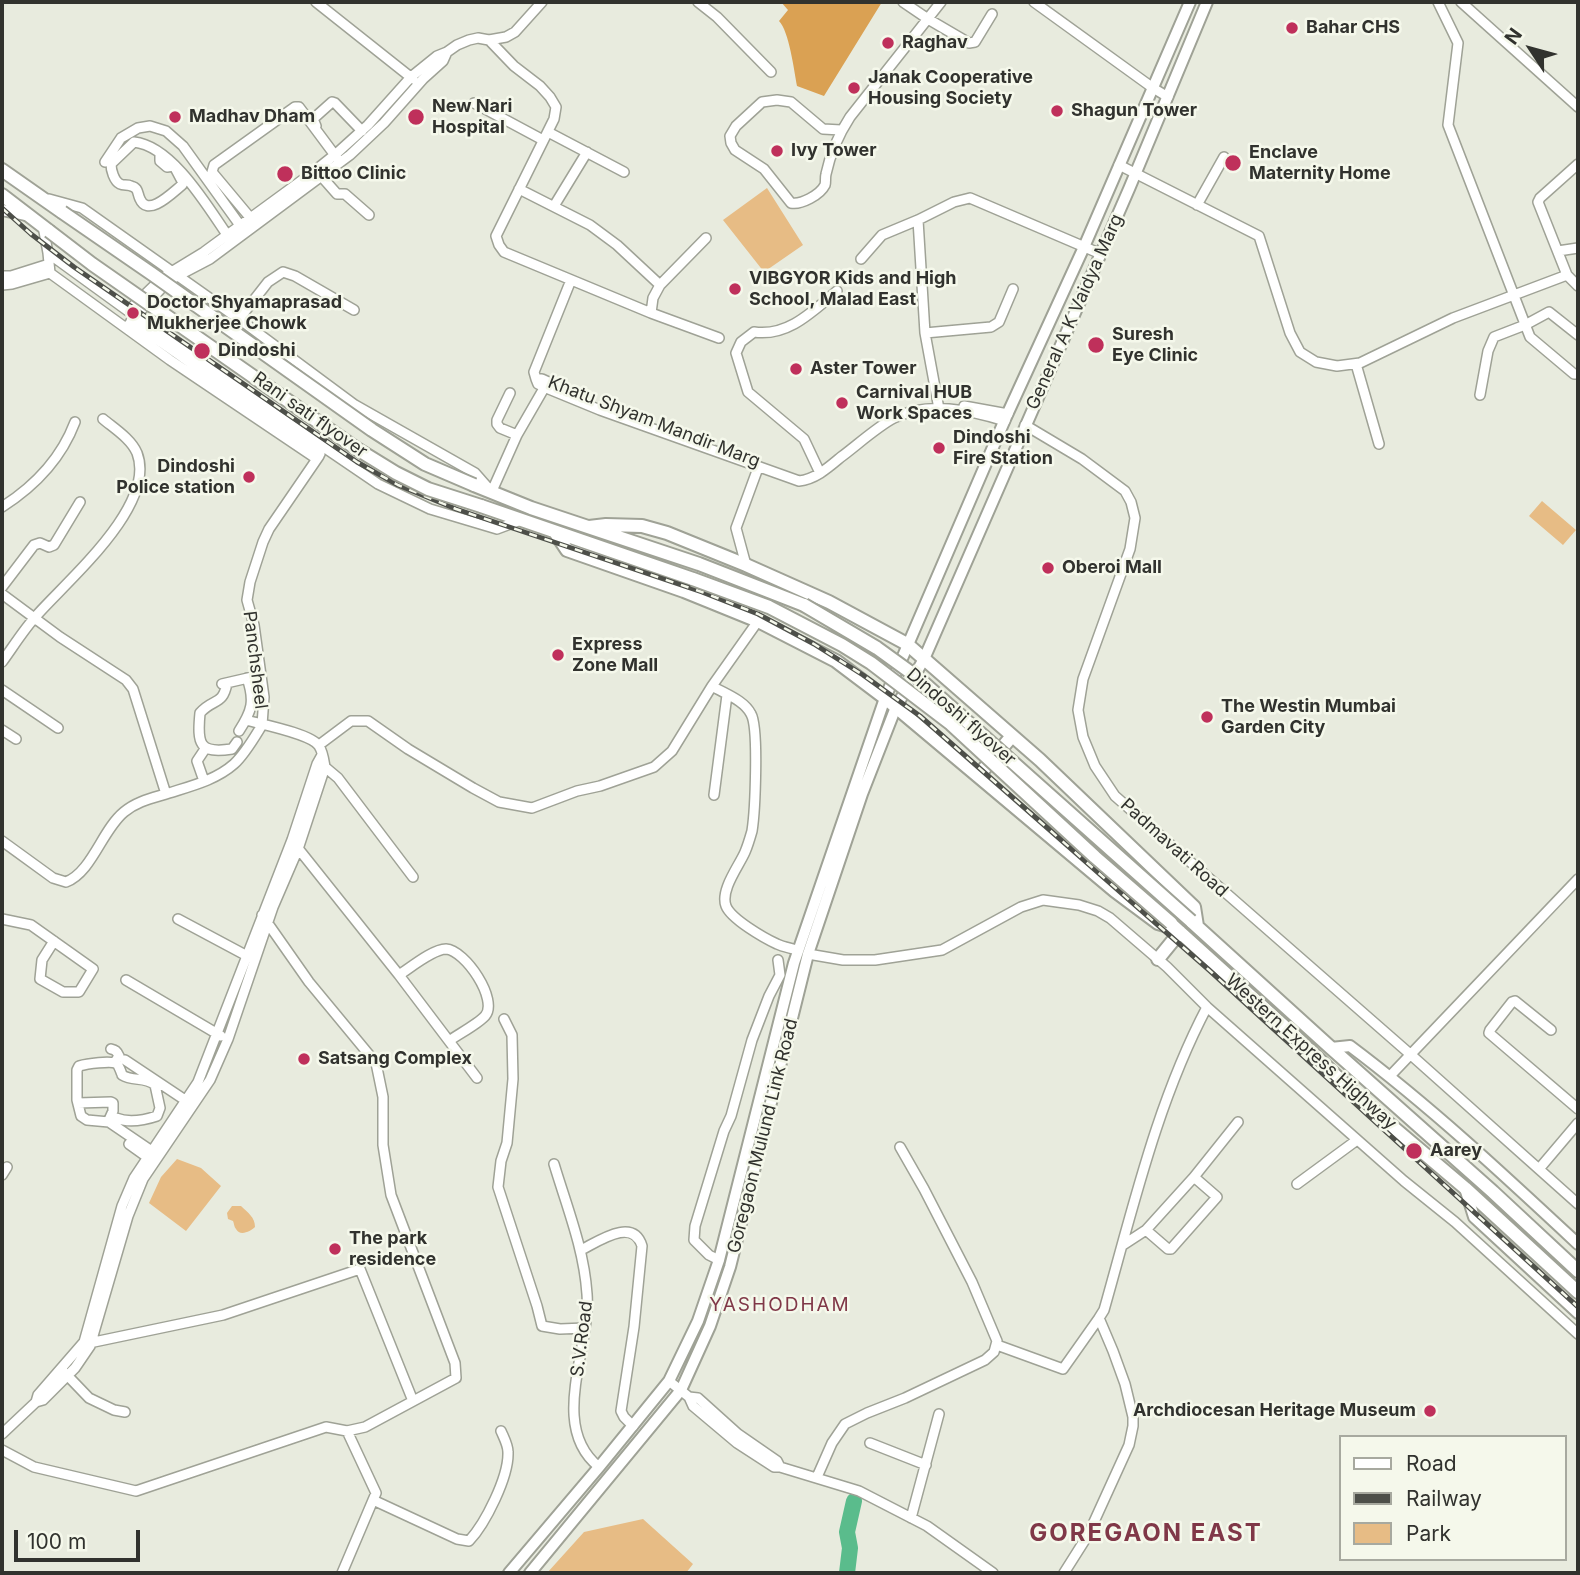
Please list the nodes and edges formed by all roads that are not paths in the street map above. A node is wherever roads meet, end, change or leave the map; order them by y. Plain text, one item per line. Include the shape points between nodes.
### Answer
1 (316, 2) edge
2 (542, 2) edge
3 (698, 2) edge
4 (903, 2) edge
5 (941, 2) edge
6 (1034, 2) edge
7 (1190, 2) edge
8 (1207, 2) edge
9 (1438, 2) edge
10 (1461, 2) edge
11 (992, 14) dead end
12 (928, 19) junction
13 (489, 40) junction
14 (771, 72) dead end
15 (415, 80) junction
16 (1153, 88) junction
17 (1168, 97) junction
18 (474, 103) dead end
19 (1578, 107) edge
20 (368, 129) junction
21 (841, 130) junction
22 (545, 136) junction
23 (587, 152) junction
24 (160, 154) junction
25 (1224, 157) dead end
26 (339, 158) junction
27 (105, 162) dead end
28 (1578, 164) edge
29 (1119, 165) junction
30 (2, 170) edge
31 (624, 172) dead end
32 (1136, 174) junction
33 (322, 177) junction
34 (519, 189) junction
35 (293, 193) junction
36 (2, 195) edge
37 (40, 197) junction
38 (1197, 205) junction
39 (554, 206) junction
40 (2, 210) edge
41 (369, 215) dead end
42 (918, 220) junction
43 (253, 221) junction
44 (39, 224) junction
45 (243, 229) junction
46 (229, 238) junction
47 (706, 238) dead end
48 (1084, 247) junction
49 (1578, 248) edge
50 (1558, 251) junction
51 (1101, 254) junction
52 (861, 259) dead end
53 (49, 263) junction
54 (175, 274) junction
55 (1567, 275) junction
56 (2, 276) edge
57 (571, 280) junction
58 (2, 285) edge
59 (660, 285) junction
60 (1578, 286) edge
61 (1013, 289) dead end
62 (837, 291) dead end
63 (1514, 296) junction
64 (354, 310) dead end
65 (651, 313) junction
66 (239, 319) junction
67 (131, 322) junction
68 (1525, 325) junction
69 (925, 333) junction
70 (1578, 335) edge
71 (719, 338) dead end
72 (1356, 364) junction
73 (1578, 374) edge
74 (546, 384) junction
75 (510, 393) dead end
76 (1480, 395) dead end
77 (938, 406) junction
78 (1006, 418) junction
79 (103, 419) dead end
80 (75, 422) dead end
81 (1026, 425) junction
82 (517, 435) junction
83 (1379, 444) dead end
84 (320, 454) junction
85 (749, 461) junction
86 (758, 467) junction
87 (819, 471) junction
88 (488, 490) junction
89 (80, 502) dead end
90 (2, 508) edge
91 (521, 520) junction
92 (589, 527) junction
93 (555, 532) junction
94 (746, 565) junction
95 (2, 587) edge
96 (2, 594) edge
97 (35, 617) junction
98 (758, 621) junction
99 (907, 644) junction
100 (924, 659) junction
101 (2, 662) edge
102 (261, 675) junction
103 (247, 678) junction
104 (712, 686) junction
105 (2, 690) edge
106 (727, 695) junction
107 (885, 698) junction
108 (896, 707) junction
109 (246, 720) junction
110 (262, 725) junction
111 (58, 728) dead end
112 (2, 730) edge
113 (239, 731) dead end
114 (1012, 736) junction
115 (16, 739) dead end
116 (237, 742) dead end
117 (205, 749) junction
118 (321, 750) junction
119 (321, 766) junction
120 (978, 776) junction
121 (204, 781) junction
122 (166, 794) junction
123 (714, 795) dead end
124 (292, 840) junction
125 (2, 841) edge
126 (299, 849) junction
127 (413, 877) dead end
128 (1578, 879) edge
129 (2, 919) edge
130 (178, 919) dead end
131 (265, 919) junction
132 (1194, 924) junction
133 (1176, 928) junction
134 (54, 941) junction
135 (803, 952) junction
136 (246, 956) junction
137 (1158, 959) junction
138 (256, 960) junction
139 (778, 960) dead end
140 (399, 975) junction
141 (126, 980) dead end
142 (1207, 1007) junction
143 (504, 1019) dead end
144 (1551, 1030) dead end
145 (218, 1033) junction
146 (228, 1040) junction
147 (449, 1041) junction
148 (1331, 1048) junction
149 (111, 1049) dead end
150 (1410, 1054) junction
151 (120, 1061) junction
152 (1390, 1076) junction
153 (477, 1078) dead end
154 (78, 1103) junction
155 (189, 1103) junction
156 (1578, 1109) edge
157 (112, 1120) junction
158 (1238, 1122) dead end
159 (1578, 1123) edge
160 (1357, 1140) junction
161 (129, 1143) dead end
162 (900, 1147) dead end
163 (153, 1156) junction
164 (554, 1164) dead end
165 (1539, 1169) junction
166 (1194, 1177) junction
167 (1297, 1184) dead end
168 (1465, 1188) junction
169 (1578, 1204) edge
170 (726, 1228) junction
171 (1146, 1230) junction
172 (739, 1231) junction
173 (1578, 1244) edge
174 (1123, 1245) junction
175 (114, 1248) junction
176 (581, 1250) junction
177 (719, 1260) junction
178 (1578, 1271) edge
179 (1578, 1292) edge
180 (1578, 1313) edge
181 (1099, 1318) junction
182 (585, 1328) junction
183 (1578, 1334) edge
184 (88, 1341) junction
185 (996, 1345) junction
186 (64, 1372) junction
187 (669, 1381) junction
188 (685, 1394) junction
189 (413, 1401) junction
190 (125, 1412) dead end
191 (939, 1414) dead end
192 (633, 1426) junction
193 (347, 1431) junction
194 (501, 1431) dead end
195 (2, 1434) edge
196 (870, 1443) dead end
197 (2, 1450) edge
198 (926, 1465) junction
199 (599, 1467) junction
200 (817, 1477) junction
201 (373, 1500) junction
202 (911, 1518) junction
203 (342, 1573) edge
204 (509, 1573) edge
205 (530, 1573) edge
206 (993, 1573) edge
207 (1064, 1573) edge

1 - 15 street
2 - 13 street via 515,32
3 - 14 street
4 - 12 street
5 - 12 street
6 - 16 street
7 - 16 main road, General A K Vaidya Marg
8 - 17 main road, General A K Vaidya Marg
9 - 63 street via 1458,43 1448,125
10 - 19 street
11 - 12 street via 975,42 969,43
12 - 21 street
13 - 15 street via 457,44 437,56
13 - 22 street via 550,96 556,107
15 - 20 street
16 - 17 street
16 - 29 main road, General A K Vaidya Marg
17 - 32 main road, General A K Vaidya Marg
18 - 22 street
20 - 26 street
20 - 26 street via 332,102 313,119
21 - 21 street via 825,184 798,204 791,203 764,169 735,150 730,136 762,102 777,100 791,103 823,129
22 - 23 street
22 - 34 street
23 - 31 street
23 - 39 street
24 - 24 street via 134,142 111,164 117,182 133,186 146,205 159,203 183,183 174,166 160,161
24 - 46 street via 182,172
25 - 38 street
26 - 33 street
26 - 35 street
26 - 43 street via 295,107 214,165 212,172
27 - 45 street via 121,138 138,128 166,131 183,146
28 - 50 street via 1538,202
29 - 32 street
29 - 48 main road, General A K Vaidya Marg
30 - 37 highway
32 - 38 street
32 - 51 main road, General A K Vaidya Marg
33 - 35 street
33 - 41 street via 337,194 345,194
34 - 39 street
34 - 57 street via 496,236 499,245 504,252
35 - 43 street
36 - 44 highway
37 - 54 street via 82,208
37 - 88 highway, Rani sati flyover, bridge via 372,430 425,464
38 - 72 street via 1259,236 1300,352 1316,362
39 - 59 street via 617,245
40 - 44 main road
42 - 48 street via 970,198
42 - 52 street via 883,235
42 - 69 street
43 - 45 street
44 - 53 street
44 - 91 highway, Rani sati flyover, bridge via 396,473 428,489
45 - 46 street
46 - 54 street
47 - 59 street
48 - 51 street
48 - 78 main road, General A K Vaidya Marg
49 - 50 street
50 - 55 street
51 - 81 main road, General A K Vaidya Marg
53 - 54 street via 128,311 163,277
53 - 56 street
53 - 58 street
53 - 67 street
54 - 66 street
54 - 67 street
55 - 60 street
55 - 63 street
57 - 65 street
57 - 74 street, Khatu Shyam Mandir Marg via 534,372 538,384
59 - 65 street
61 - 69 street via 999,322 991,327
62 - 87 street via 798,323 767,334 754,332 736,353 748,392 804,439
63 - 68 street
63 - 72 street via 1453,318
64 - 66 street via 283,272 268,282
65 - 71 street
66 - 88 street via 355,405 474,473
67 - 84 street via 213,368
67 - 84 street via 170,360
68 - 70 street via 1549,312
68 - 73 street via 1530,337
68 - 76 street via 1492,340
69 - 77 street
72 - 83 street
74 - 82 street
74 - 85 street, Khatu Shyam Mandir Marg
75 - 82 street via 497,425
77 - 78 street, Khatu Shyam Mandir Marg
77 - 87 street, Khatu Shyam Mandir Marg via 892,419
78 - 99 main road, General A K Vaidya Marg
79 - 97 street via 127,438 136,452 140,467 132,502 102,547
80 - 90 street via 57,458
81 - 100 main road, General A K Vaidya Marg
81 - 150 street, Padmavati Road via 1125,491 1135,517 1130,549 1083,679 1078,710 1095,765 1115,796
82 - 88 street
84 - 91 street via 430,509 497,529
84 - 102 street, Panchsheel via 269,529 250,582 247,600
85 - 86 street, Khatu Shyam Mandir Marg
85 - 87 street, Khatu Shyam Mandir Marg via 802,477
86 - 87 street, Khatu Shyam Mandir Marg via 799,481
86 - 94 street via 736,528
88 - 92 highway, Rani sati flyover
89 - 95 street via 54,545 34,545
91 - 93 highway
92 - 94 highway via 642,526
92 - 132 highway, Dindoshi flyover, bridge via 804,605 877,648 934,692
93 - 98 highway via 567,550
93 - 133 highway, Dindoshi flyover, bridge via 769,607 871,663 951,724
94 - 99 highway
96 - 97 street
97 - 101 street
97 - 122 street via 127,680
98 - 104 street
98 - 107 highway via 836,661
99 - 100 highway
99 - 107 main road, General A K Vaidya Marg
100 - 108 main road, Goregaon Mulund Link Road
100 - 114 highway
102 - 103 street
102 - 110 street, Panchsheel
103 - 109 street via 252,692
103 - 117 street via 224,684 220,700 201,713
104 - 106 street
104 - 118 street via 672,751 654,767 532,807 499,802 368,721 351,721
105 - 111 street
106 - 123 street
106 - 135 street via 753,716 755,772 751,833 726,888 726,906 769,940
107 - 108 highway
107 - 135 main road, Goregaon Mulund Link Road
108 - 120 highway
108 - 135 main road, Goregaon Mulund Link Road
109 - 110 street
109 - 113 street
110 - 118 street via 310,738
110 - 121 street via 234,764
112 - 115 street
114 - 120 highway
114 - 132 highway via 1194,907
116 - 117 street via 232,749
117 - 121 street via 197,761
118 - 119 street
119 - 124 street
119 - 126 street
119 - 127 street via 338,778
120 - 133 highway via 1115,891 1158,923
121 - 122 street
122 - 125 street via 125,810 75,879 66,882 53,878
124 - 126 street
124 - 131 street
126 - 131 street
126 - 140 street
128 - 150 street
129 - 134 street via 31,925
130 - 136 street
131 - 136 street
131 - 138 street
131 - 189 street via 309,982 376,1063 391,1195 455,1363 456,1378
132 - 148 highway, Western Express Highway
133 - 137 highway
133 - 168 highway, Western Express Highway via 1361,1100
134 - 134 street via 93,969 79,992 63,992 40,979 42,960
135 - 137 street via 843,960 875,960 942,950 1043,900 1079,905 1110,918
135 - 170 main road, Goregaon Mulund Link Road
135 - 172 main road, Goregaon Mulund Link Road
136 - 138 street
136 - 145 street
137 - 142 street
138 - 146 street
139 - 177 street via 780,975 752,1040 695,1226 694,1240
140 - 147 street
140 - 147 street via 438,950 448,949 471,968 489,1006 485,1016
141 - 145 street
142 - 160 street
142 - 174 street via 1178,1070 1141,1174
143 - 182 street via 512,1035 513,1079 498,1188 542,1326
144 - 156 street via 1515,1001 1489,1033
145 - 146 street
145 - 155 street
146 - 155 street via 209,1080
147 - 153 street
148 - 152 main road via 1350,1046
148 - 178 highway, Western Express Highway
149 - 151 street
150 - 152 street
150 - 165 street, Padmavati Road
151 - 154 street via 79,1066
151 - 155 street
151 - 157 street via 122,1075 155,1085 160,1108 158,1116 148,1120
152 - 173 main road
154 - 157 street via 80,1116 87,1120
154 - 157 street via 111,1102
155 - 163 street
157 - 163 street
158 - 166 street
159 - 165 street
160 - 167 street
160 - 183 street
161 - 163 street
162 - 185 street via 972,1282
163 - 175 street
163 - 175 street via 134,1178 122,1206
164 - 176 street, S.V.Road
165 - 169 street, Padmavati Road
166 - 171 street
166 - 171 street via 1217,1197 1171,1249
168 - 179 highway, Western Express Highway
168 - 180 main road via 1474,1217
170 - 172 main road
170 - 177 main road, Goregaon Mulund Link Road
171 - 174 street
172 - 188 main road, Goregaon Mulund Link Road
174 - 181 street
175 - 184 street
176 - 182 street, S.V.Road via 588,1296
176 - 192 street via 625,1231 640,1238 634,1327 621,1411
177 - 187 main road, Goregaon Mulund Link Road via 698,1321
181 - 185 street via 1063,1369
181 - 207 street via 1125,1384 1133,1417 1131,1436 1088,1535
182 - 199 street, S.V.Road via 573,1409 584,1452
184 - 186 street
184 - 189 street via 223,1315 360,1269
185 - 200 street via 985,1360 845,1424
186 - 190 street via 89,1398
186 - 195 street via 43,1399
187 - 188 street
187 - 192 main road, Goregaon Mulund Link Road
188 - 200 street via 698,1398 701,1406 756,1451 780,1466
188 - 205 main road, Goregaon Mulund Link Road
189 - 193 street via 365,1427
191 - 198 street
192 - 199 main road, Goregaon Mulund Link Road
193 - 197 street via 326,1427 136,1491 34,1467
193 - 201 street via 376,1493
194 - 201 street via 508,1450 501,1484 480,1529 469,1541
196 - 198 street
198 - 202 street
199 - 204 main road, Goregaon Mulund Link Road
200 - 202 street via 859,1491
201 - 203 street
202 - 206 street

